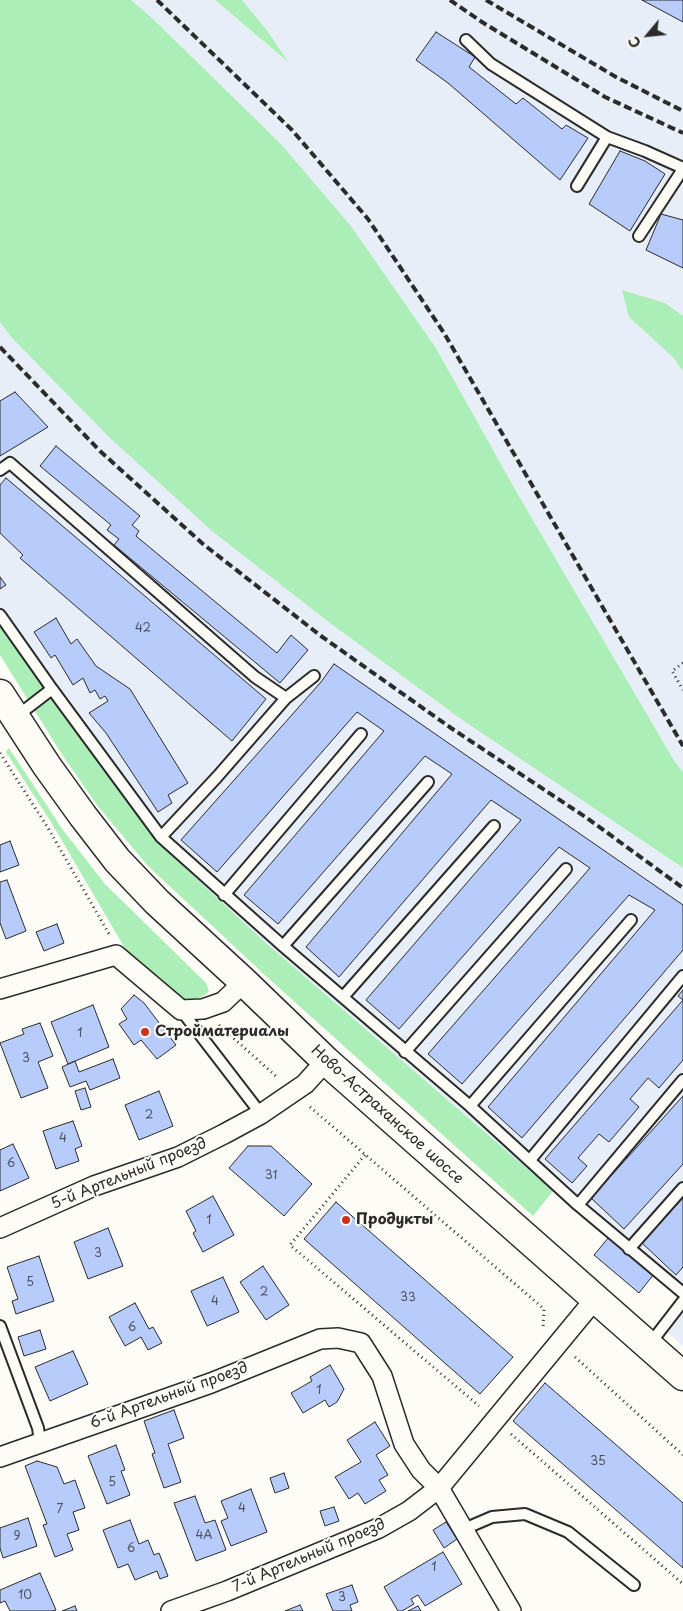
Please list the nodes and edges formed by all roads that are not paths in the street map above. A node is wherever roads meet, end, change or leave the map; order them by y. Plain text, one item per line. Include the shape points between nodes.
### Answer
1 (466, 40) dead end
2 (607, 137) junction
3 (683, 169) edge
4 (577, 186) dead end
5 (639, 236) dead end
6 (0, 470) edge
7 (0, 615) edge
8 (314, 676) dead end
9 (52, 689) junction
10 (0, 694) edge
11 (286, 698) junction
12 (7, 722) edge
13 (361, 734) dead end
14 (428, 782) dead end
15 (494, 826) dead end
16 (161, 837) junction
17 (566, 869) dead end
18 (224, 895) junction
19 (631, 920) dead end
20 (283, 946) junction
21 (683, 976) edge
22 (244, 982) junction
23 (0, 989) edge
24 (343, 998) junction
25 (181, 1010) junction
26 (405, 1052) junction
27 (326, 1061) junction
28 (683, 1080) edge
29 (470, 1106) junction
30 (261, 1114) junction
31 (530, 1160) junction
32 (683, 1188) edge
33 (578, 1205) junction
34 (0, 1228) edge
35 (629, 1249) junction
36 (683, 1293) edge
37 (595, 1299) junction
38 (683, 1301) edge
39 (0, 1326) edge
40 (648, 1346) junction
41 (683, 1376) edge
42 (40, 1442) junction
43 (0, 1456) edge
44 (439, 1488) junction
45 (464, 1530) junction
46 (634, 1585) dead end
47 (171, 1611) edge
48 (510, 1611) edge

1 - 2 lane via 492,64
2 - 3 lane
2 - 4 lane
3 - 5 lane
6 - 11 lane via 10,463 248,670
7 - 9 lane
8 - 11 lane
9 - 12 lane
9 - 16 lane
10 - 12 main road, Ново-Астраханское шоссе
11 - 16 lane
12 - 22 main road, Ново-Астраханское шоссе via 47,766 117,860 157,902
13 - 18 lane
14 - 20 lane
15 - 24 lane
16 - 18 lane
17 - 26 lane
18 - 20 lane
19 - 29 lane
20 - 24 lane
21 - 31 lane
22 - 25 street via 223,1002 203,1009
22 - 27 main road, Ново-Астраханское шоссе
23 - 25 street via 116,955
24 - 26 lane
25 - 30 lane
26 - 29 lane
27 - 30 street, 5-й Артельный проезд via 305,1084
27 - 37 main road, Ново-Астраханское шоссе
28 - 33 lane
29 - 31 lane
30 - 34 street, 5-й Артельный проезд via 178,1157 94,1186
31 - 33 lane
32 - 35 lane
33 - 35 lane
35 - 36 lane
37 - 40 main road, Ново-Астраханское шоссе
37 - 44 street, 7-й Артельный проезд
38 - 40 lane
39 - 42 lane via 38,1428
40 - 41 main road, Ново-Астраханское шоссе
42 - 43 street, 6-й Артельный проезд
42 - 44 street, 6-й Артельный проезд via 211,1383 320,1339 338,1338 361,1343 382,1376 404,1444 421,1470
44 - 45 street
44 - 47 street, 7-й Артельный проезд via 379,1528
45 - 46 lane via 492,1516 525,1514 568,1532
45 - 48 street

